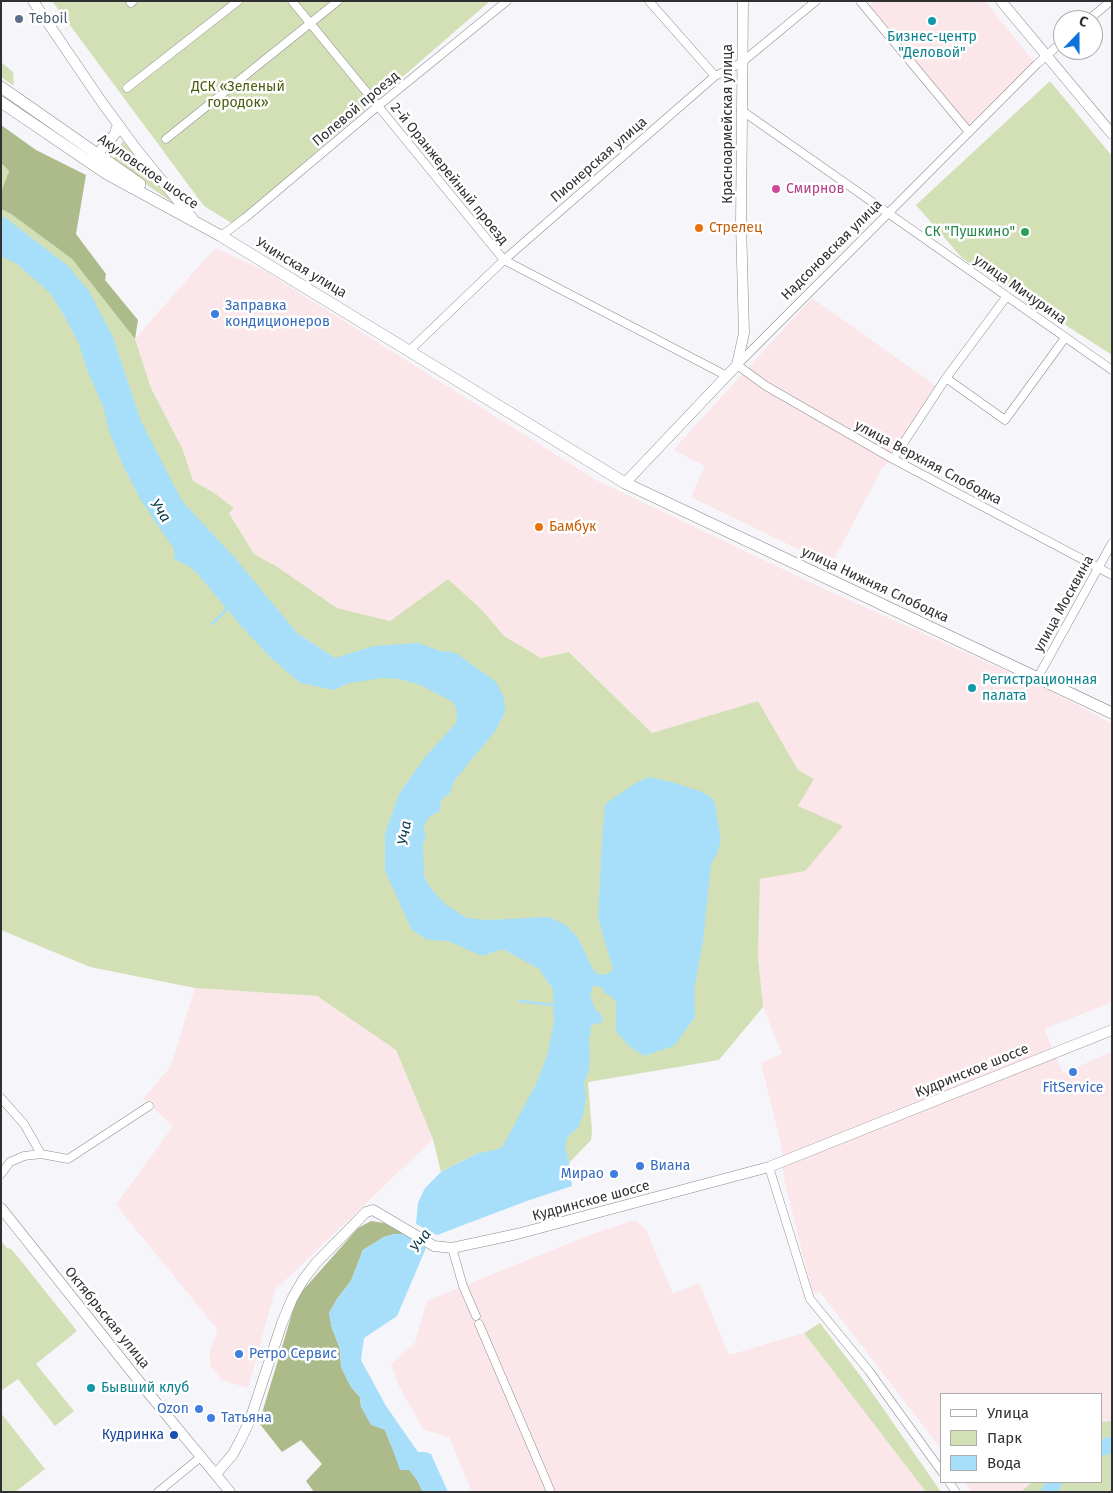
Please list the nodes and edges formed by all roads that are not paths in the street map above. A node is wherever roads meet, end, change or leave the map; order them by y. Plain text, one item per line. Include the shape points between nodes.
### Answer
1 (33, 1) edge
2 (238, 1) edge
3 (292, 1) edge
4 (338, 1) edge
5 (507, 1) edge
6 (649, 1) edge
7 (742, 1) edge
8 (816, 1) edge
9 (860, 1) edge
10 (1001, 1) edge
11 (1111, 1) edge
12 (1100, 10) edge
13 (309, 23) junction
14 (1053, 50) edge
15 (1046, 56) junction
16 (742, 63) junction
17 (715, 76) junction
18 (1, 87) edge
19 (127, 88) dead end
20 (1, 102) edge
21 (378, 106) junction
22 (742, 110) junction
23 (118, 124) junction
24 (969, 132) junction
25 (1112, 134) edge
26 (166, 139) dead end
27 (93, 158) junction
28 (887, 213) junction
29 (195, 222) junction
30 (221, 236) junction
31 (504, 260) junction
32 (1007, 296) junction
33 (1065, 338) junction
34 (409, 351) junction
35 (737, 365) junction
36 (1112, 370) edge
37 (727, 376) junction
38 (946, 378) junction
39 (893, 459) junction
40 (625, 483) junction
41 (1112, 543) edge
42 (1098, 568) junction
43 (1112, 574) edge
44 (1038, 677) junction
45 (1112, 713) edge
46 (1112, 1030) edge
47 (1, 1098) edge
48 (149, 1106) dead end
49 (41, 1154) junction
50 (769, 1167) junction
51 (1, 1174) edge
52 (1, 1208) edge
53 (452, 1248) junction
54 (476, 1316) dead end
55 (479, 1324) dead end
56 (202, 1456) junction
57 (940, 1469) edge
58 (216, 1474) junction
59 (158, 1492) edge
60 (230, 1492) edge
61 (551, 1492) edge

1 - 23 street, Учинская улица
2 - 19 street
3 - 13 street, 2-й Оранжерейный проезд
4 - 13 street
5 - 21 street, Полевой проезд
6 - 17 street
7 - 16 street, Красноармейская улица
8 - 16 street, Пионерская улица
9 - 24 street
10 - 15 street
11 - 12 street
13 - 21 street, 2-й Оранжерейный проезд
13 - 26 street
14 - 15 street, Надсоновская улица
15 - 24 street, Надсоновская улица
15 - 25 street
16 - 17 street, Пионерская улица
16 - 22 street, Красноармейская улица
17 - 31 street, Пионерская улица
18 - 27 main road, Акуловское шоссе
20 - 27 main road, Акуловское шоссе
21 - 30 street, Полевой проезд
21 - 31 street, 2-й Оранжерейный проезд
22 - 28 street, улица Мичурина
22 - 35 street, Красноармейская улица via 744,334
23 - 27 street via 115,134
23 - 29 street, Учинская улица
24 - 28 street, Надсоновская улица
27 - 29 main road, Акуловское шоссе
28 - 32 street, улица Мичурина
28 - 35 street, Надсоновская улица
29 - 30 main road, Учинская улица
30 - 34 main road, Учинская улица
31 - 34 street, Пионерская улица
31 - 37 street, 2-й Оранжерейный проезд
32 - 33 street, улица Мичурина
32 - 38 street
33 - 36 street, улица Мичурина
33 - 38 street via 1005,420
34 - 40 main road, Учинская улица
35 - 37 street, Надсоновская улица
35 - 39 street, улица Верхняя Слободка via 766,386
37 - 40 street, Надсоновская улица
38 - 39 street
39 - 42 street, улица Верхняя Слободка
40 - 44 main road, улица Нижняя Слободка
41 - 42 street, улица Москвина
42 - 43 street, улица Верхняя Слободка
42 - 44 street, улица Москвина
44 - 45 main road, улица Нижняя Слободка
46 - 50 street, Кудринское шоссе
47 - 49 street via 24,1124
48 - 49 street via 68,1158
49 - 51 street via 10,1162
50 - 53 street, Кудринское шоссе via 598,1214
50 - 57 street via 810,1299 869,1371
52 - 56 street, Октябрьская улица
53 - 54 street
53 - 58 street, Кудринское шоссе via 434,1246 373,1210 366,1212 302,1280 282,1323 244,1433 233,1454
55 - 61 street
56 - 58 street, Октябрьская улица
56 - 59 street
58 - 60 street, Октябрьская улица

